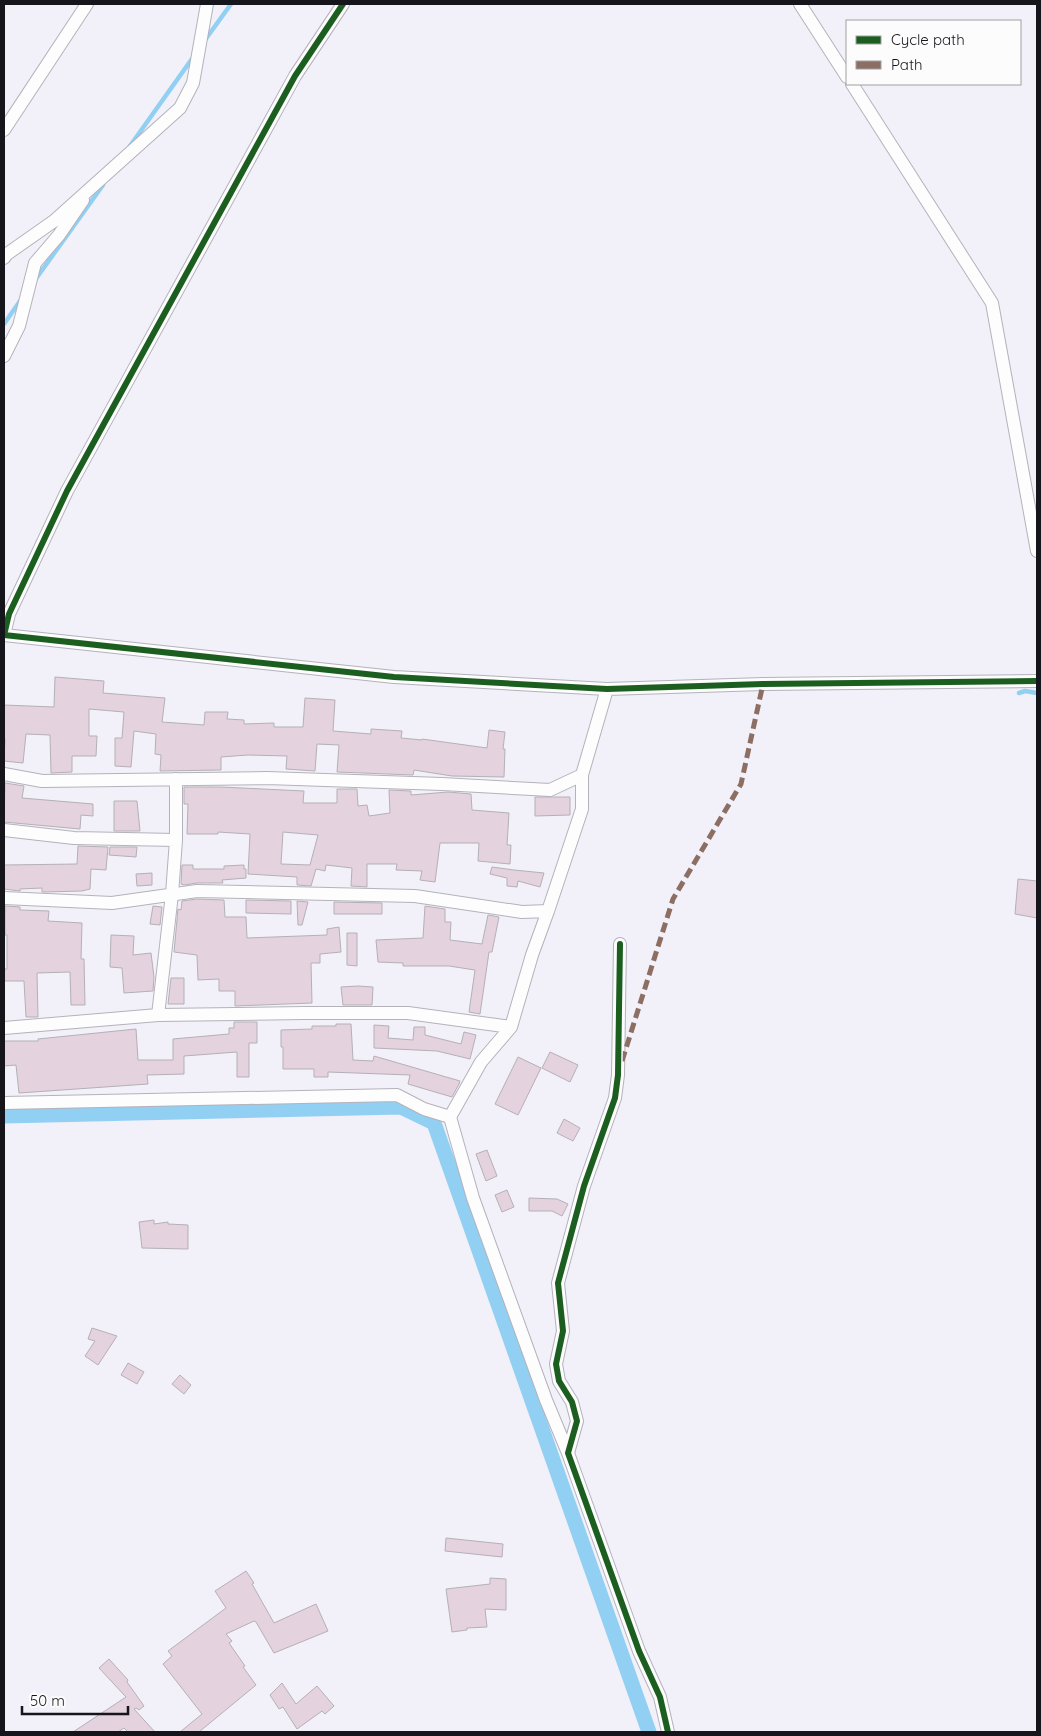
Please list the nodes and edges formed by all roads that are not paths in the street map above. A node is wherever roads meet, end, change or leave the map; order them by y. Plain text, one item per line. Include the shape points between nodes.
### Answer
1 (87, 4) edge
2 (207, 4) edge
3 (343, 4) edge
4 (800, 4) edge
5 (846, 75) edge
6 (853, 85) edge
7 (4, 130) edge
8 (91, 188) junction
9 (4, 258) edge
10 (4, 356) edge
11 (1037, 551) edge
12 (4, 635) edge
13 (1037, 681) edge
14 (607, 689) junction
15 (4, 774) edge
16 (582, 775) junction
17 (176, 779) junction
18 (4, 830) edge
19 (176, 840) junction
20 (172, 894) junction
21 (4, 898) edge
22 (548, 911) junction
23 (620, 944) dead end
24 (158, 1015) junction
25 (511, 1027) junction
26 (4, 1028) edge
27 (4, 1103) edge
28 (450, 1117) junction
29 (568, 1453) junction
30 (668, 1732) edge

1 - 7 street
2 - 8 street via 193,83 180,108
3 - 12 street via 295,76 67,491 9,614
4 - 5 street
6 - 11 street via 992,303
8 - 9 street via 54,221
8 - 10 street via 35,263 19,326
12 - 14 street via 394,677
13 - 14 street
14 - 16 street
15 - 17 street via 42,781
16 - 17 street via 550,790 267,778
16 - 22 street via 582,809
17 - 19 street
18 - 19 street via 74,838
19 - 20 street
20 - 21 street via 112,903
20 - 22 street via 197,891 415,896 522,912
20 - 24 street
22 - 25 street
23 - 29 street via 615,1098 584,1186 558,1282 563,1332 556,1364 558,1381 572,1402 577,1421
24 - 25 street via 408,1013
24 - 26 street
25 - 28 street via 482,1062
27 - 28 street via 397,1095 424,1109
28 - 29 street via 473,1198
29 - 30 street via 639,1651 660,1697

